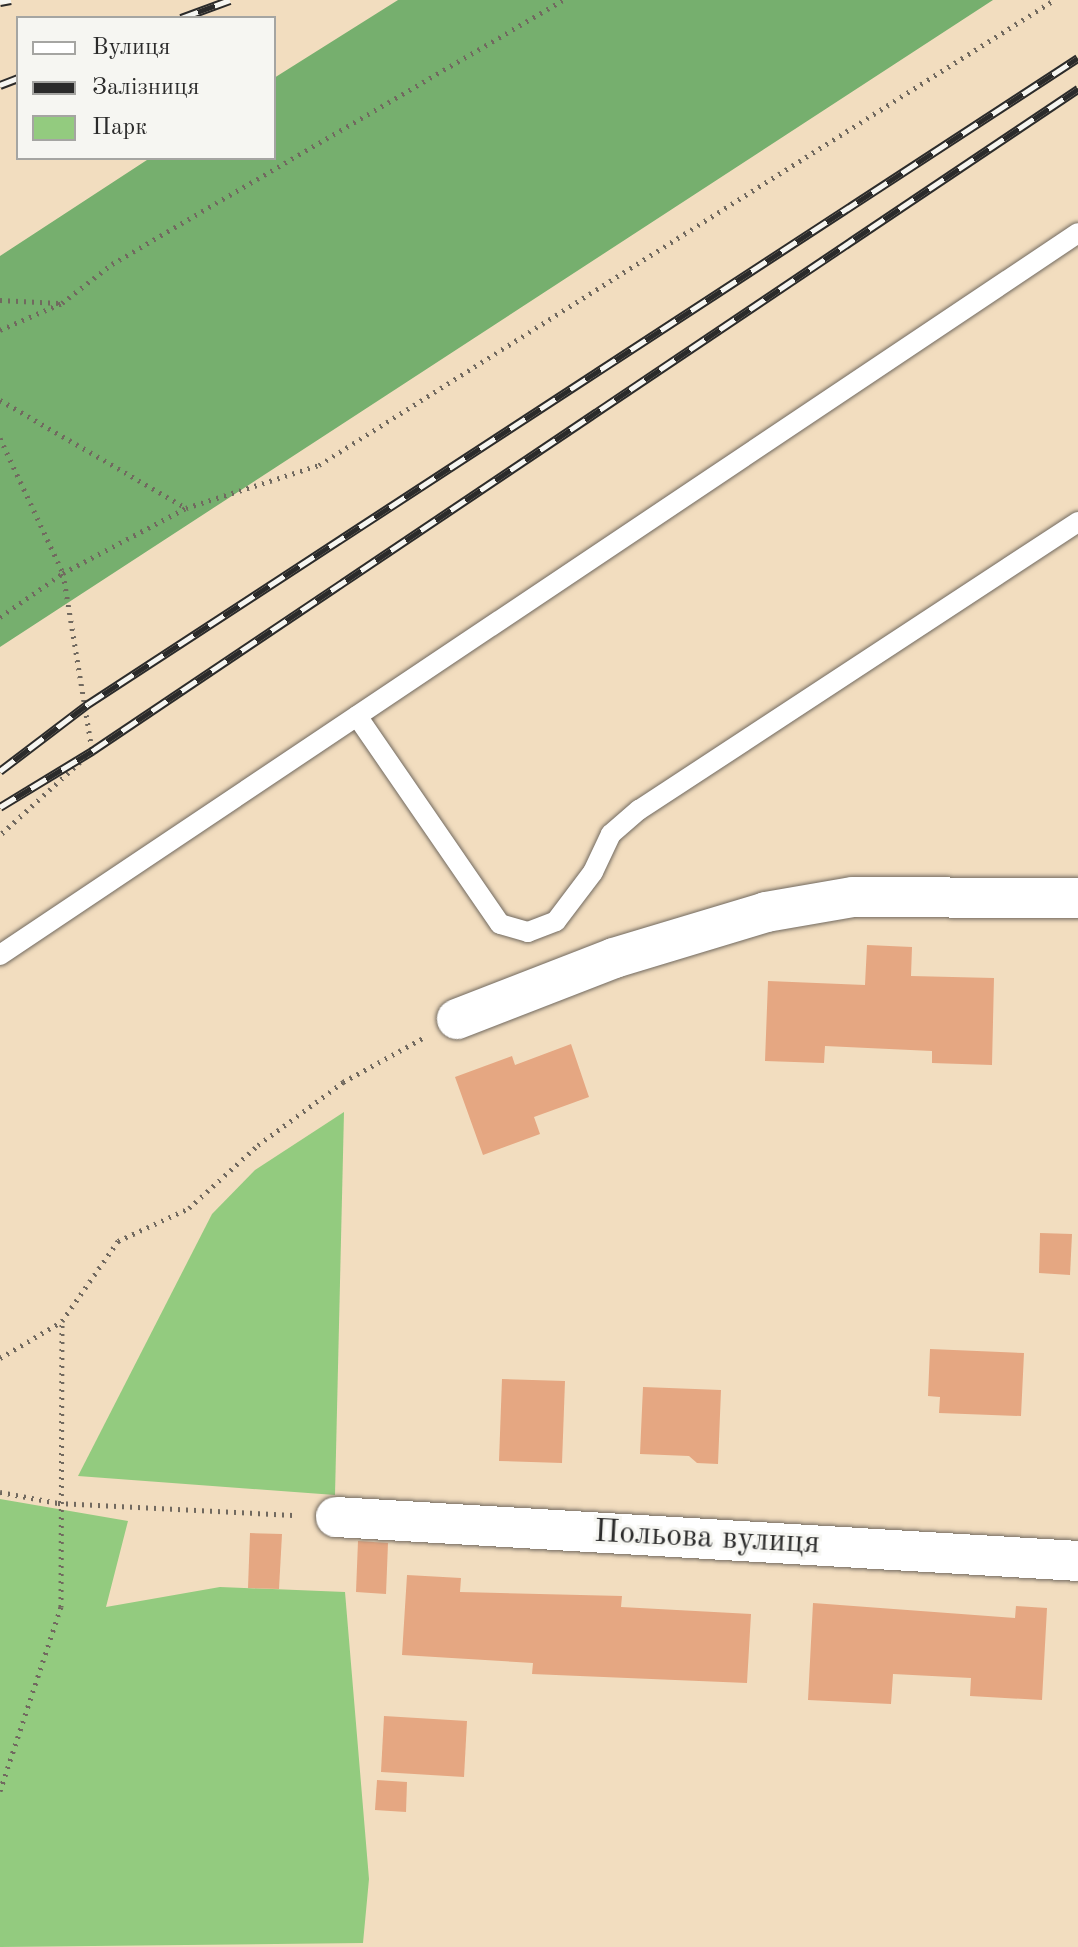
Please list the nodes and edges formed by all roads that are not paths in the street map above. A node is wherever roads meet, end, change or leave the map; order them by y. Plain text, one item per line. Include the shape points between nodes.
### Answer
1 (1078, 233) edge
2 (1078, 522) edge
3 (357, 716) junction
4 (1078, 898) edge
5 (0, 955) edge
6 (457, 1019) road end
7 (336, 1517) road end
8 (1078, 1561) edge

1 - 3 lane
2 - 3 lane via 639,810 611,834 593,872 556,921 528,932 500,924
3 - 5 lane
4 - 6 street via 853,897 766,912 614,958
7 - 8 street, Польова вулиця

